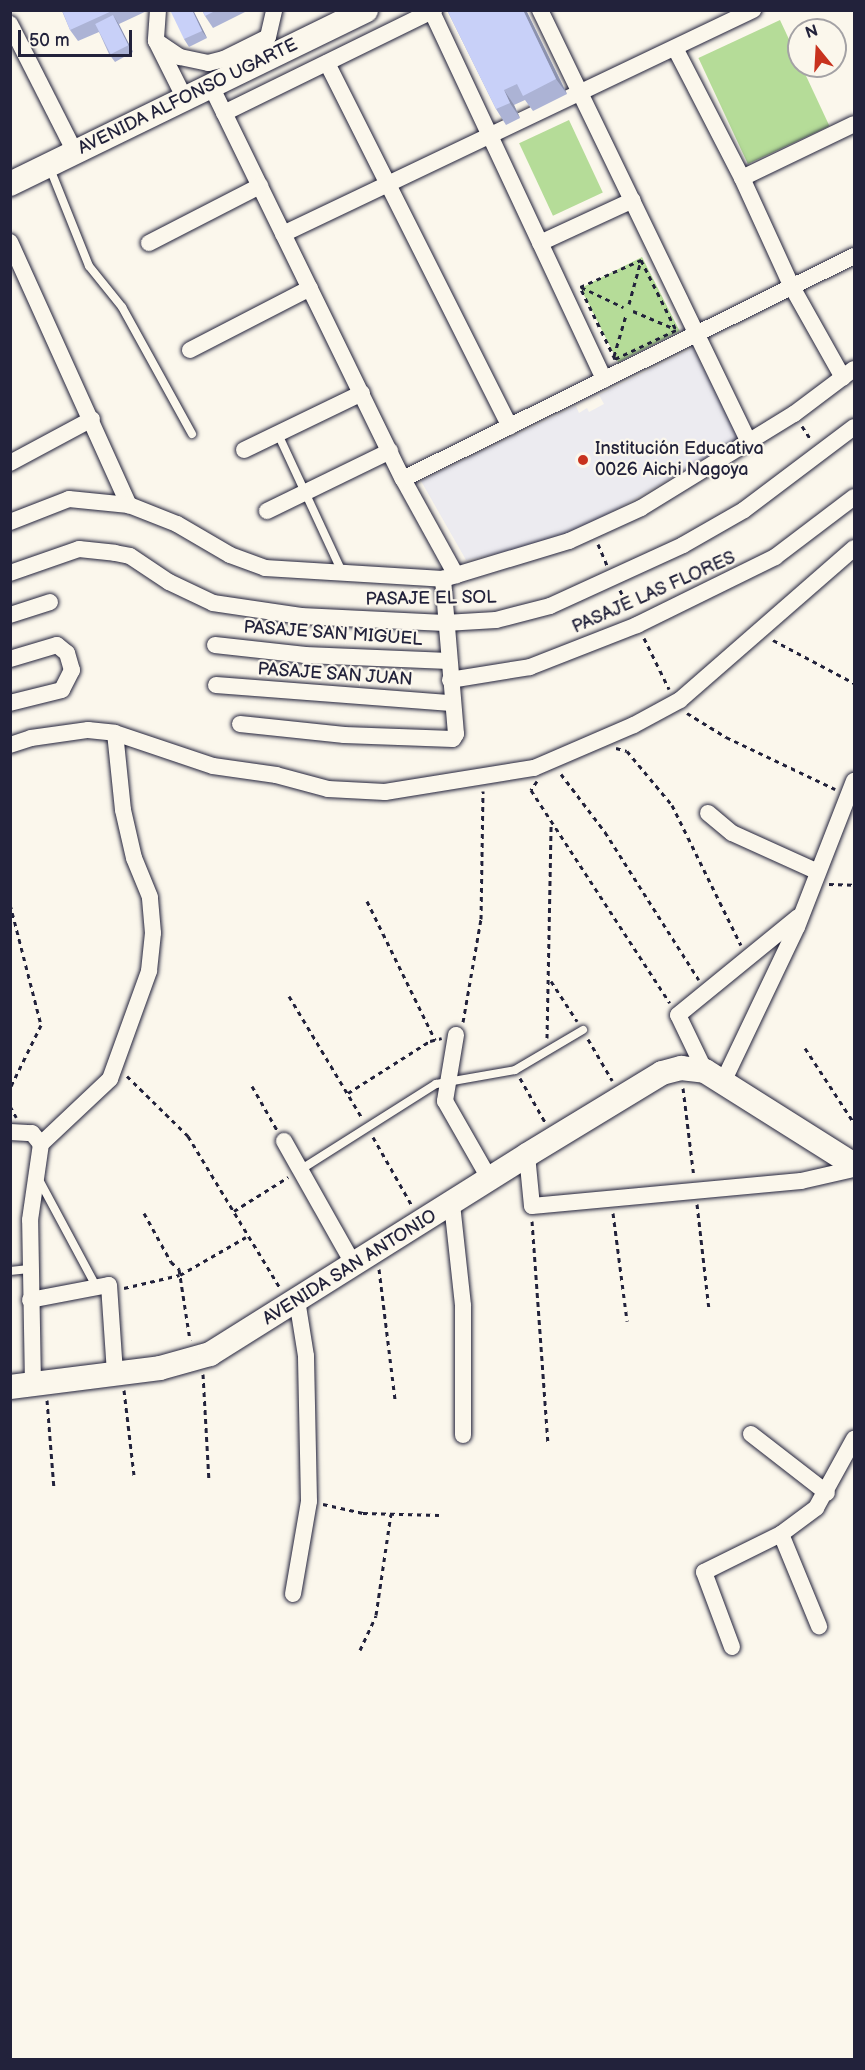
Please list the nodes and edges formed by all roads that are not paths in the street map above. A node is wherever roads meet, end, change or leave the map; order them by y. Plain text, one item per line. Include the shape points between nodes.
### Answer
1 (158, 10) edge
2 (274, 10) edge
3 (366, 10) edge
4 (540, 10) edge
5 (753, 10) edge
6 (433, 11) edge
7 (10, 24) edge
8 (156, 41) junction
9 (675, 48) junction
10 (327, 63) junction
11 (210, 86) junction
12 (580, 93) junction
13 (185, 99) junction
14 (224, 113) junction
15 (855, 124) edge
16 (492, 135) junction
17 (75, 152) junction
18 (49, 165) junction
19 (742, 178) junction
20 (387, 183) junction
21 (10, 184) edge
22 (260, 186) junction
23 (633, 200) junction
24 (283, 234) junction
25 (10, 242) edge
26 (149, 243) dead end
27 (540, 243) junction
28 (855, 256) edge
29 (792, 287) junction
30 (310, 288) junction
31 (696, 327) junction
32 (190, 350) dead end
33 (600, 373) junction
34 (849, 373) edge
35 (362, 393) junction
36 (92, 419) junction
37 (510, 427) junction
38 (855, 428) edge
39 (192, 434) dead end
40 (278, 434) junction
41 (748, 441) junction
42 (244, 450) dead end
43 (390, 451) junction
44 (11, 462) edge
45 (403, 479) junction
46 (304, 493) junction
47 (855, 497) edge
48 (129, 505) junction
49 (267, 511) dead end
50 (10, 522) edge
51 (855, 548) edge
52 (10, 573) edge
53 (343, 575) junction
54 (450, 577) junction
55 (50, 602) dead end
56 (10, 615) edge
57 (446, 622) junction
58 (215, 645) dead end
59 (10, 660) edge
60 (449, 661) junction
61 (450, 680) junction
62 (216, 685) dead end
63 (10, 703) edge
64 (452, 703) junction
65 (240, 724) dead end
66 (115, 733) junction
67 (10, 745) edge
68 (852, 787) edge
69 (708, 813) dead end
70 (816, 877) junction
71 (801, 915) junction
72 (583, 1030) dead end
73 (456, 1035) road end
74 (714, 1076) junction
75 (448, 1084) junction
76 (10, 1132) edge
77 (284, 1141) road end
78 (41, 1144) junction
79 (527, 1155) junction
80 (855, 1167) edge
81 (300, 1170) junction
82 (37, 1175) junction
83 (490, 1180) junction
84 (452, 1204) junction
85 (354, 1265) junction
86 (29, 1269) junction
87 (10, 1272) edge
88 (106, 1288) junction
89 (30, 1300) junction
90 (294, 1303) junction
91 (119, 1374) junction
92 (30, 1385) edge
93 (463, 1434) dead end
94 (751, 1434) dead end
95 (855, 1439) edge
96 (827, 1493) junction
97 (781, 1534) junction
98 (293, 1594) dead end
99 (819, 1626) dead end
100 (732, 1647) dead end

1 - 8 street
2 - 8 street via 268,37 224,59 208,63 188,59
3 - 11 street, AVENIDA ALFONSO UGARTE
4 - 12 street
5 - 9 street
6 - 10 street, AVENIDA ALFONSO UGARTE
6 - 16 street
7 - 17 street
8 - 13 street
9 - 12 street
9 - 19 street
10 - 14 street, AVENIDA ALFONSO UGARTE
10 - 20 street
11 - 13 street, AVENIDA ALFONSO UGARTE
11 - 14 street
12 - 16 street
12 - 23 street
13 - 17 street, AVENIDA ALFONSO UGARTE
14 - 22 street
15 - 19 street
16 - 20 street
16 - 27 street
17 - 18 street, AVENIDA ALFONSO UGARTE
18 - 21 street, AVENIDA ALFONSO UGARTE
18 - 39 lane via 89,266 122,307
19 - 29 street
20 - 24 street
20 - 37 street
22 - 24 street
22 - 26 street
23 - 27 street
23 - 31 street
24 - 30 street
25 - 36 street
27 - 33 street
28 - 29 street
29 - 31 street
29 - 34 street
30 - 32 street
30 - 35 street
31 - 33 street
31 - 41 street
33 - 37 street
34 - 41 street via 794,414
35 - 40 street
35 - 43 street
36 - 44 street
36 - 48 street
37 - 45 street
38 - 57 street, PASAJE EL SOL via 744,510 614,579 522,615
40 - 42 street
40 - 46 lane
41 - 54 street via 641,508 592,531
43 - 45 street
43 - 46 street
45 - 54 street
46 - 49 street
46 - 53 lane
47 - 61 street, PASAJE LAS FLORES via 775,557 638,625 530,667
48 - 50 street via 69,500
48 - 53 street via 265,568
51 - 66 street via 672,705 607,737 539,778 483,776 385,792 328,789 276,775 213,766
52 - 57 street, PASAJE EL SOL via 78,549 115,553 130,556 169,582 213,603 301,616
53 - 54 street
54 - 57 street
55 - 56 street
57 - 60 street
58 - 60 street, PASAJE SAN MIGUEL via 305,655
59 - 63 street via 57,645 67,653 71,665 69,681 62,690
60 - 61 street
61 - 64 street
62 - 64 street, PASAJE SAN JUAN
64 - 65 street via 456,734 447,742
66 - 67 street via 88,730
66 - 78 street via 123,810 134,858 150,897 153,933 149,971 110,1079
68 - 70 street
69 - 70 street via 732,833
70 - 71 street
71 - 74 street
71 - 74 street via 678,1015
72 - 75 lane via 515,1070
73 - 75 street
74 - 79 street, AVENIDA SAN ANTONIO via 681,1068 662,1073
74 - 80 street
75 - 81 lane via 436,1084
75 - 83 street via 445,1101
76 - 78 street via 32,1133
77 - 81 street
78 - 82 street
79 - 80 street via 532,1206 801,1181
79 - 83 street, AVENIDA SAN ANTONIO
81 - 85 street
82 - 86 street via 30,1220
82 - 88 lane
83 - 84 street, AVENIDA SAN ANTONIO
84 - 85 street, AVENIDA SAN ANTONIO
84 - 93 street via 463,1306
85 - 90 street, AVENIDA SAN ANTONIO
86 - 87 lane
86 - 89 street
88 - 89 street
88 - 91 street
89 - 92 street
90 - 91 street, AVENIDA SAN ANTONIO via 227,1345 196,1358
90 - 98 street via 306,1356 309,1501
91 - 92 street, AVENIDA SAN ANTONIO
94 - 96 street
95 - 96 street
96 - 97 street via 816,1508
97 - 99 street
97 - 100 street via 704,1572

